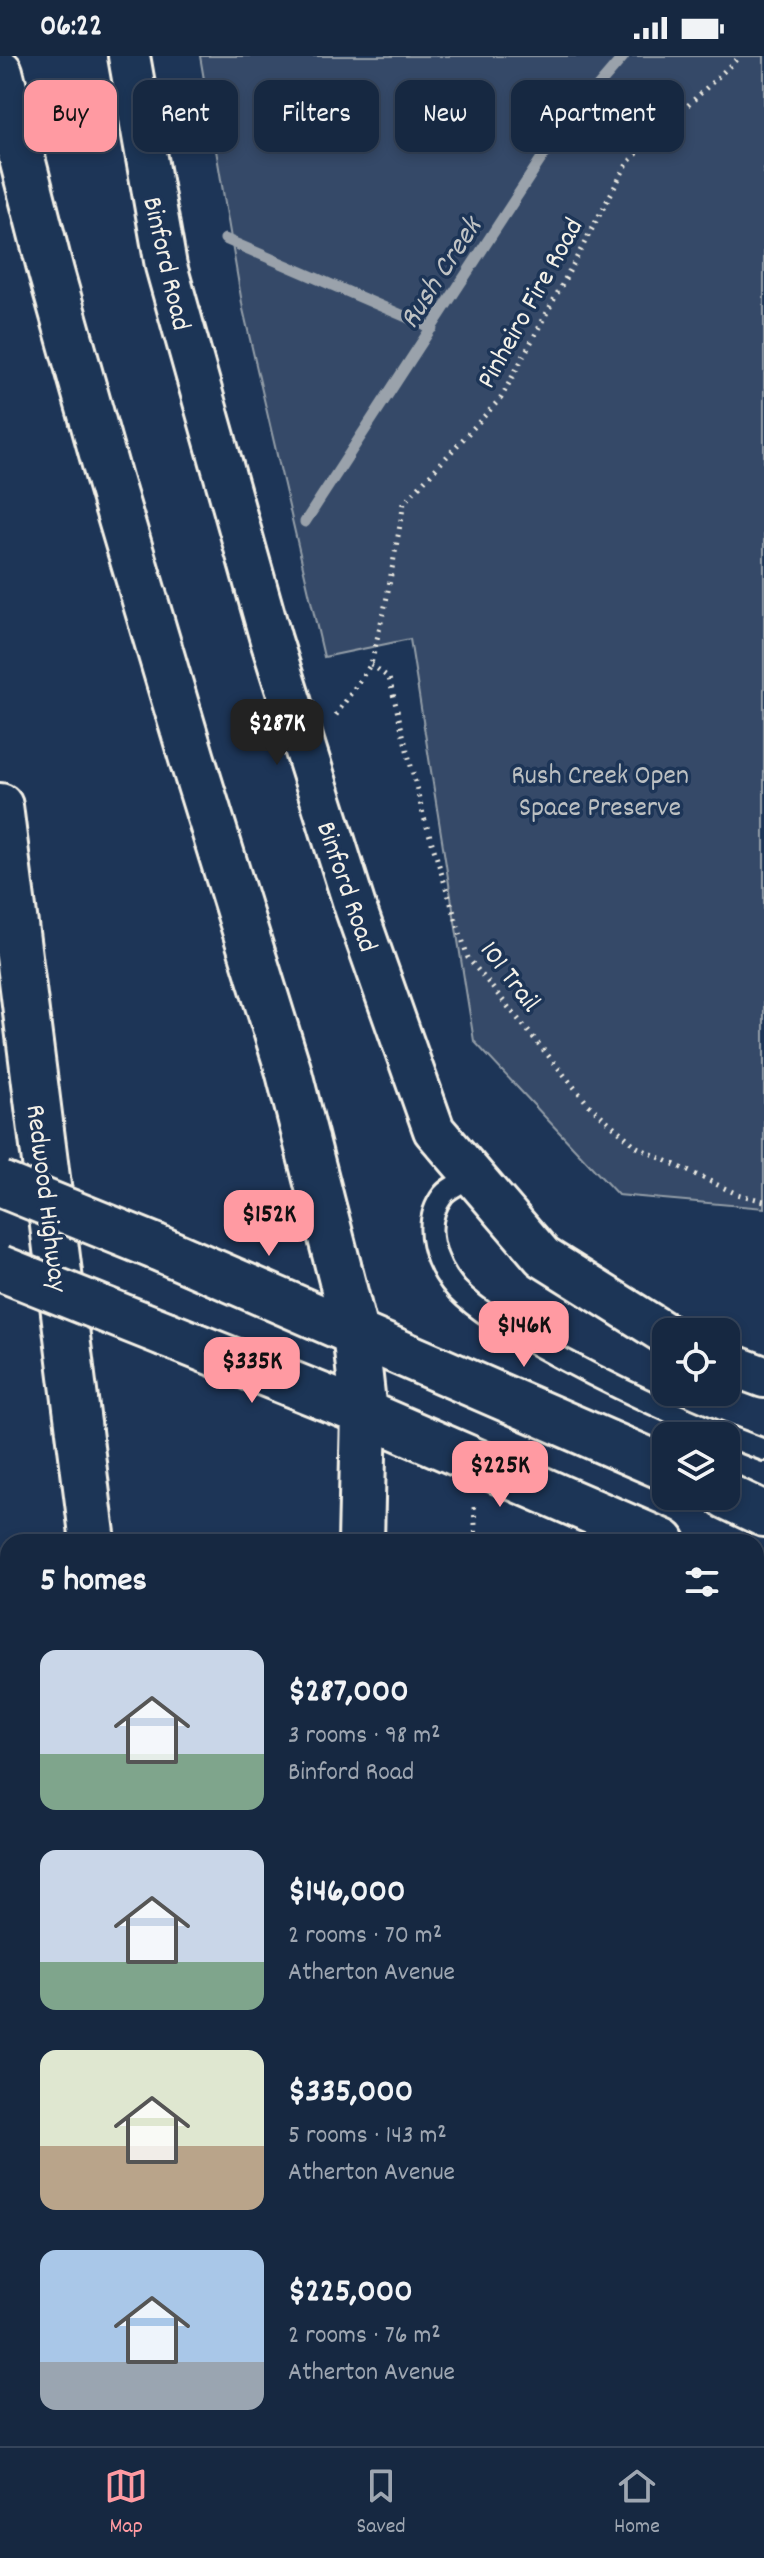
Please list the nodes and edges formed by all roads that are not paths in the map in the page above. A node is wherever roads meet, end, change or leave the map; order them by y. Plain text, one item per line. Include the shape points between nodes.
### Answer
1 (129, 56) edge
2 (0, 72) edge
3 (0, 806) edge
4 (473, 1176) junction
5 (0, 1184) edge
6 (0, 1268) edge
7 (652, 1325) edge
8 (355, 1332) junction
9 (740, 1368) edge
10 (764, 1377) edge
11 (364, 1413) junction
12 (764, 1450) edge
13 (652, 1462) edge
14 (740, 1503) edge
15 (764, 1514) edge
16 (92, 1534) edge
17 (361, 1534) edge
18 (644, 1534) edge

1 - 4 street, Binford Road via 166,266 307,758 434,1130
2 - 8 main road via 115,496 288,1069
3 - 16 main road, Redwood Highway
4 - 7 street, Binford Road via 543,1257
4 - 12 lane via 443,1194 431,1225 436,1259 458,1291 507,1329 591,1376
5 - 8 main road, bridge
6 - 11 main road, bridge
8 - 11 main road
8 - 13 main road
9 - 10 street
11 - 17 main road
11 - 18 main road
14 - 15 main road

